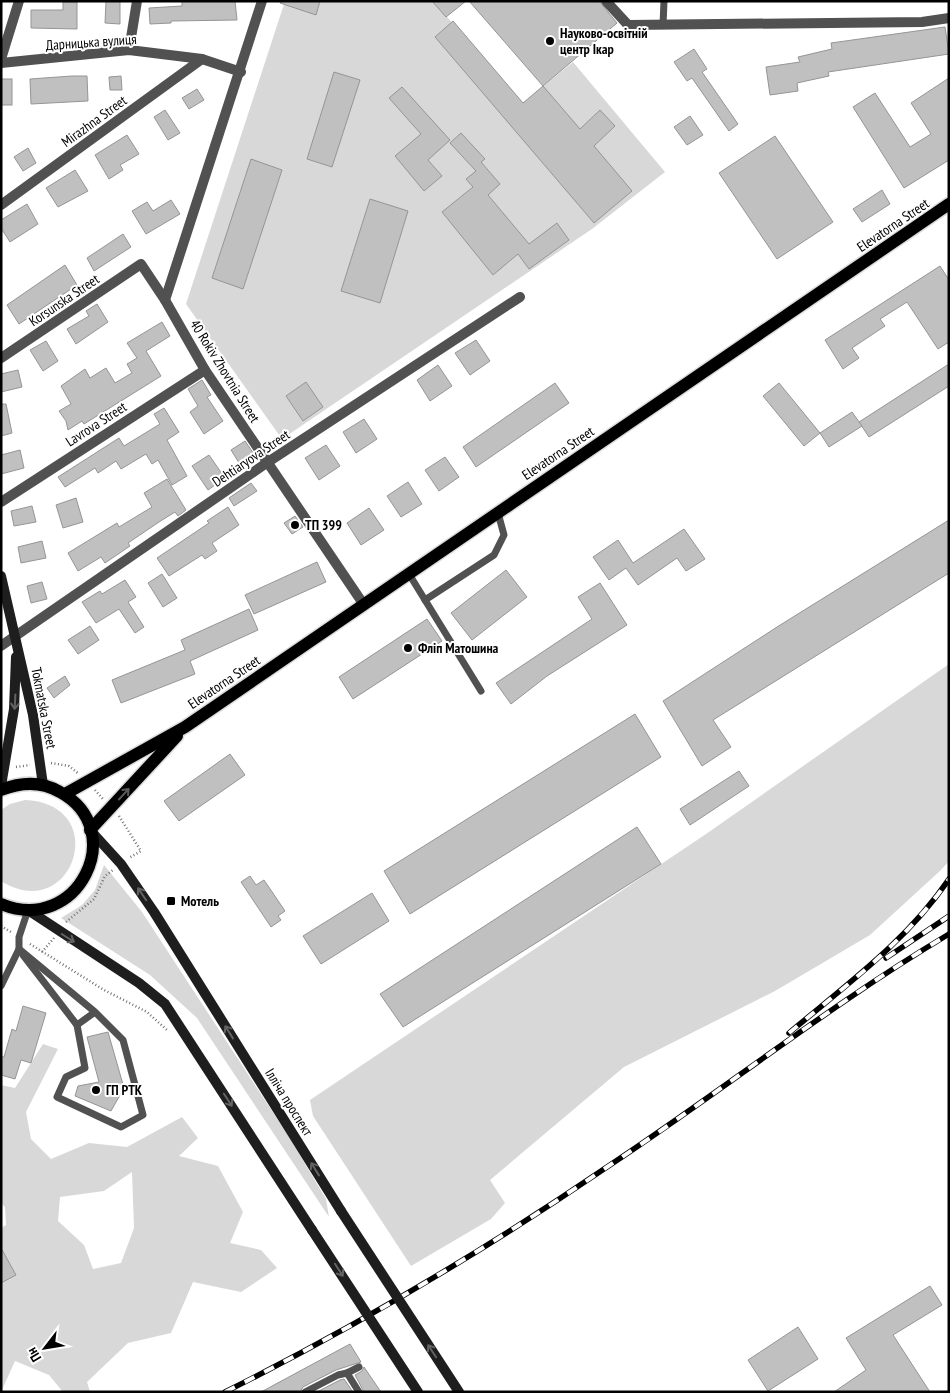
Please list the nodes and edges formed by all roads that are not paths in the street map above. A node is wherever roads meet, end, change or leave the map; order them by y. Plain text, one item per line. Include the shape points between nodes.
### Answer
1 (19, 1) edge
2 (137, 1) edge
3 (262, 1) edge
4 (606, 1) edge
5 (664, 1) edge
6 (949, 18) edge
7 (663, 25) junction
8 (129, 50) junction
9 (1, 59) edge
10 (202, 59) junction
11 (1, 63) edge
12 (241, 72) junction
13 (949, 204) edge
14 (1, 205) edge
15 (141, 264) joint
16 (520, 297) dead end
17 (165, 300) junction
18 (1, 358) edge
19 (205, 370) junction
20 (268, 462) junction
21 (1, 502) edge
22 (498, 513) junction
23 (409, 574) junction
24 (1, 576) edge
25 (425, 600) junction
26 (364, 605) junction
27 (16, 636) junction
28 (1, 646) edge
29 (481, 691) dead end
30 (185, 727) junction
31 (44, 785) junction
32 (1, 786) edge
33 (1, 790) edge
34 (65, 794) junction
35 (90, 830) junction
36 (1, 904) edge
37 (28, 910) junction
38 (19, 949) junction
39 (1, 986) edge
40 (95, 1012) junction
41 (77, 1025) junction
42 (359, 1366) dead end
43 (347, 1373) junction
44 (305, 1392) edge
45 (359, 1392) edge
46 (418, 1392) edge
47 (459, 1392) edge

1 - 9 street
2 - 8 street
3 - 12 street
4 - 7 street via 628,25
5 - 7 lane
6 - 7 street via 922,22
8 - 10 street, Дарницька вулиця
8 - 11 street, Дарницька вулиця
10 - 12 street, Дарницька вулиця
10 - 14 street, Mirazhna Street
12 - 17 street
13 - 22 main road, Elevatorna Street
15 - 17 street, 40 Rokiv Zhovtnia Street
15 - 18 street, Korsunska Street
16 - 20 street, Dehtiaryova Street
17 - 19 street, 40 Rokiv Zhovtnia Street
19 - 20 street, 40 Rokiv Zhovtnia Street
19 - 21 street, Lavrova Street
20 - 26 street, 40 Rokiv Zhovtnia Street
20 - 27 street, Dehtiaryova Street
22 - 23 main road, Elevatorna Street
22 - 25 lane via 504,535 494,555
23 - 25 lane
23 - 26 main road, Elevatorna Street
24 - 27 main road, Tokmatska Street
25 - 29 lane
26 - 30 main road, Elevatorna Street
27 - 28 street, Dehtiaryova Street
27 - 31 main road, Tokmatska Street
27 -> 32 main road, Tokmatska Street via 14,709
30 - 34 main road, Elevatorna Street
35 -> 30 main road, Elevatorna Street
31 - 33 main road via 20,784
31 - 34 main road
34 - 35 main road via 81,810
35 - 37 main road via 93,842 90,865 76,890 58,903
47 -> 35 main road, Ілліча проспект, bridge via 341,1211 154,912 121,864
36 - 37 main road
37 - 38 lane
37 -> 46 main road, bridge via 139,983 165,1004
38 - 39 lane
38 - 40 lane
38 - 41 lane
40 - 41 lane
40 - 41 lane via 123,1040 143,1115 121,1127 57,1097 66,1077 85,1068
42 - 43 lane
43 - 44 lane
43 - 45 lane

